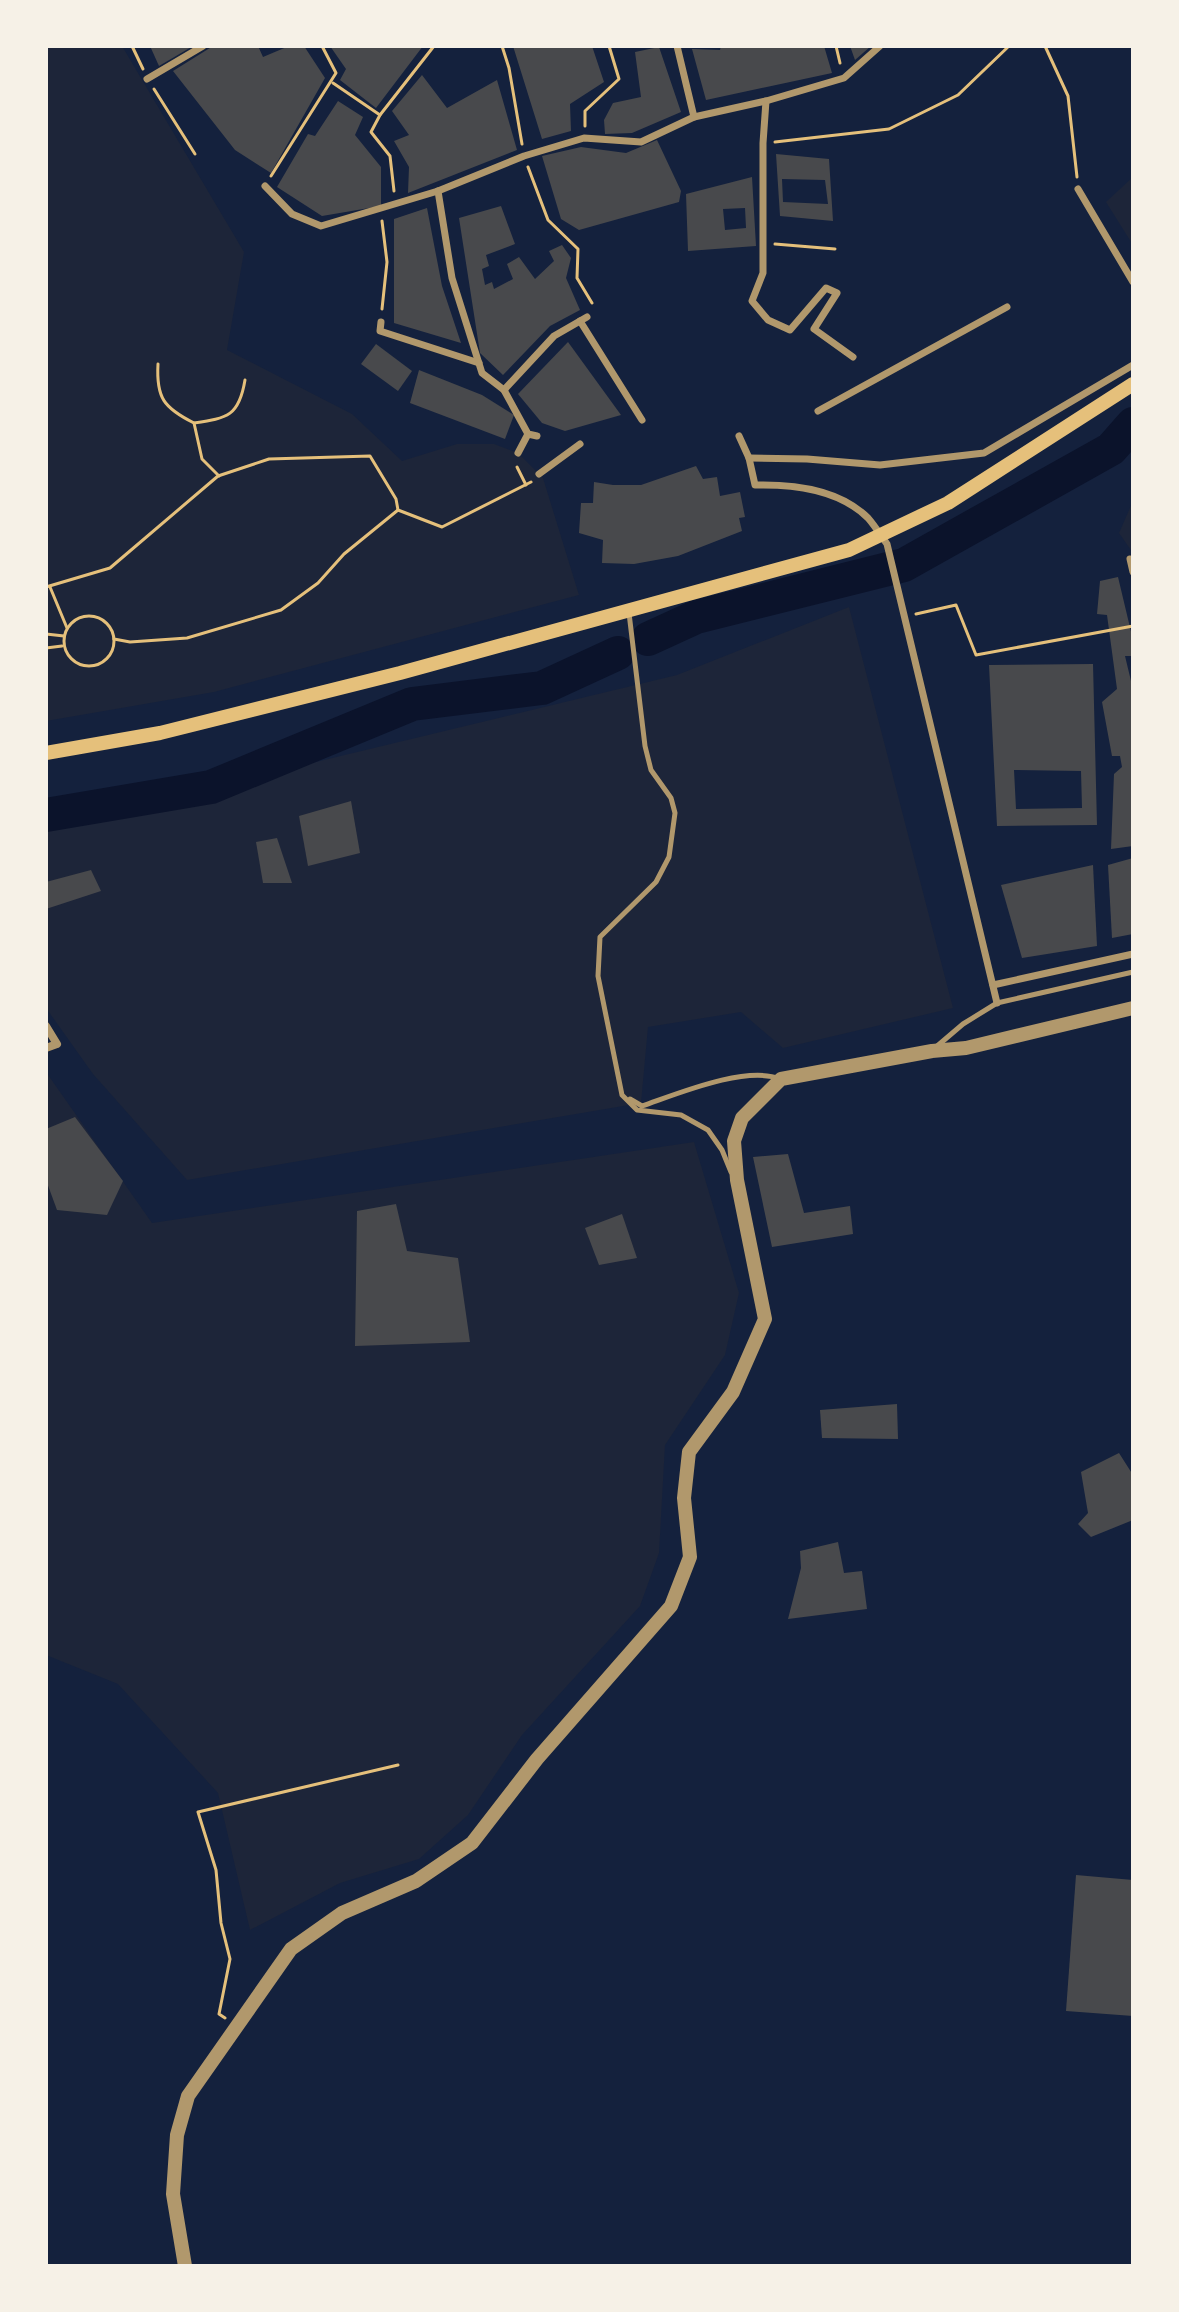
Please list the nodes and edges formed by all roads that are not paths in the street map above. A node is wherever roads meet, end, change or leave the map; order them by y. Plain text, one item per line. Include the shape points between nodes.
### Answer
1 (203, 46) edge
2 (677, 46) edge
3 (880, 46) edge
4 (147, 79) road end
5 (766, 101) junction
6 (694, 117) junction
7 (265, 186) road end
8 (1078, 189) road end
9 (438, 191) junction
10 (1133, 282) edge
11 (1007, 307) dead end
12 (381, 322) road end
13 (853, 357) dead end
14 (479, 363) junction
15 (1133, 365) edge
16 (1133, 384) edge
17 (504, 390) junction
18 (818, 411) dead end
19 (642, 420) dead end
20 (739, 436) dead end
21 (580, 444) dead end
22 (518, 453) road end
23 (749, 458) junction
24 (539, 474) road end
25 (1130, 559) dead end
26 (1133, 572) edge
27 (629, 612) junction
28 (46, 753) edge
29 (1133, 954) edge
30 (1133, 972) edge
31 (993, 985) junction
32 (997, 1003) junction
33 (1133, 1008) edge
34 (46, 1026) edge
35 (46, 1048) edge
36 (932, 1051) junction
37 (781, 1079) junction
38 (622, 1095) junction
39 (737, 1180) junction
40 (185, 2266) edge

1 - 4 street
2 - 6 street
3 - 5 street via 844,78
5 - 6 street
5 - 13 street via 763,273 752,301 768,320 790,330 826,288 837,293 814,329
6 - 9 street via 641,142 585,138
7 - 9 street via 292,214 321,226
8 - 10 street
9 - 14 street via 452,278
11 - 18 street
12 - 14 street via 380,331
14 - 17 street via 482,373
15 - 23 street via 984,453 880,465
16 - 27 main road via 948,503 849,550
17 - 19 street via 554,336 583,319
17 - 22 street via 532,435
20 - 23 street
21 - 24 street
23 - 31 street via 755,485 808,488 843,499 887,544
25 - 26 street
27 - 28 main road via 160,733
27 - 38 lane via 648,758 675,813 669,857 656,882 600,937 598,976
29 - 31 street
30 - 32 lane
31 - 32 street
32 - 36 lane
33 - 36 street via 966,1048
34 - 35 street via 57,1044
36 - 37 street
37 - 38 lane via 756,1073 642,1106
37 - 39 street via 742,1118 734,1141
38 - 39 lane via 637,1110 681,1115 708,1130
39 - 40 street via 765,1319 733,1392 689,1452 684,1498 690,1557 671,1606 472,1843 416,1881 342,1913 291,1949 188,2096 177,2135 173,2194

